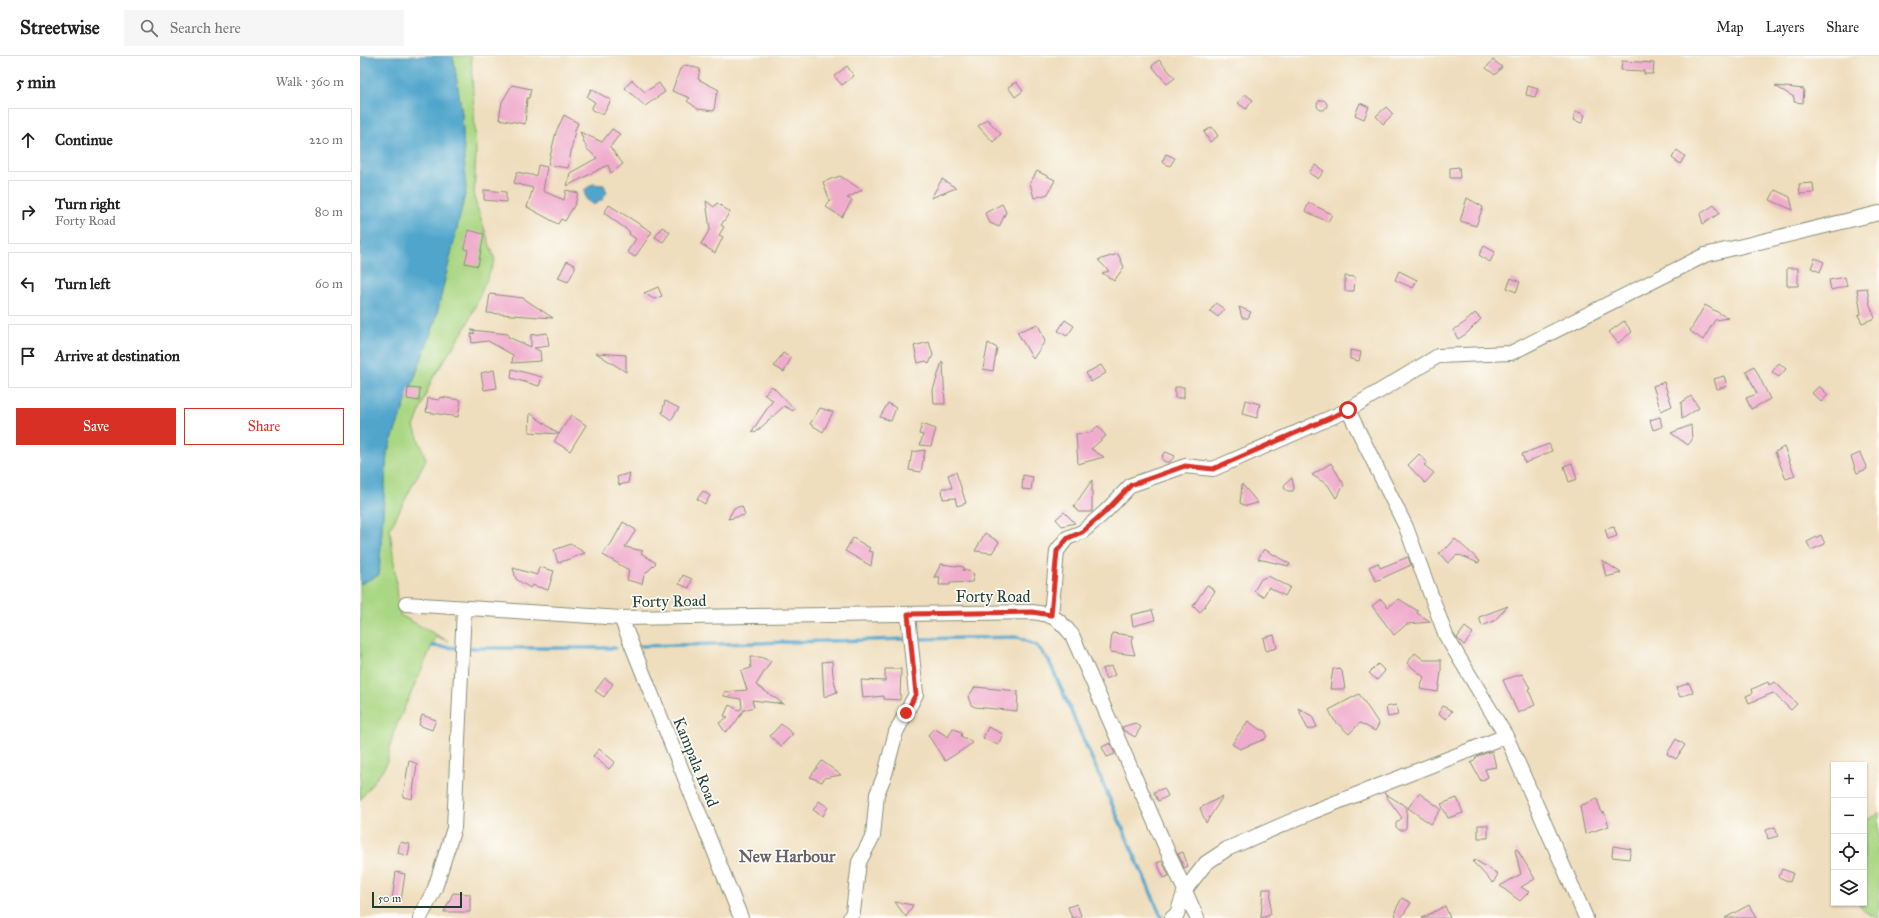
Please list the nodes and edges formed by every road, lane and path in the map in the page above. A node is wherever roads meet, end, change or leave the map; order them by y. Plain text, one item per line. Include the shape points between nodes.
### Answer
1 (1879, 213) edge
2 (1348, 410) junction
3 (406, 604) dead end
4 (464, 608) junction
5 (908, 614) junction
6 (1051, 615) junction
7 (621, 618) junction
8 (1506, 736) junction
9 (1185, 890) junction
10 (420, 918) edge
11 (741, 918) edge
12 (850, 918) edge
13 (1172, 918) edge
14 (1197, 918) edge
15 (1586, 918) edge

1 - 2 street via 1705,255 1511,353 1438,356
2 - 6 street via 1213,469 1185,466 1131,485 1105,512 1082,532 1068,538 1057,551
2 - 8 street via 1406,527 1446,636
3 - 4 street, Forty Road
4 - 7 street, Forty Road
4 - 10 street via 454,828 435,888
5 - 6 street, Forty Road via 1032,612
5 - 7 street, Forty Road
5 - 12 street via 916,694 896,732 877,794 873,836 859,862 853,912
6 - 9 street, Forty Road via 1063,624 1072,636
7 - 11 street, Kampala Road
8 - 9 street via 1312,812 1227,849 1206,863
8 - 15 street
9 - 13 street via 1177,914
9 - 14 street, Forty Road

